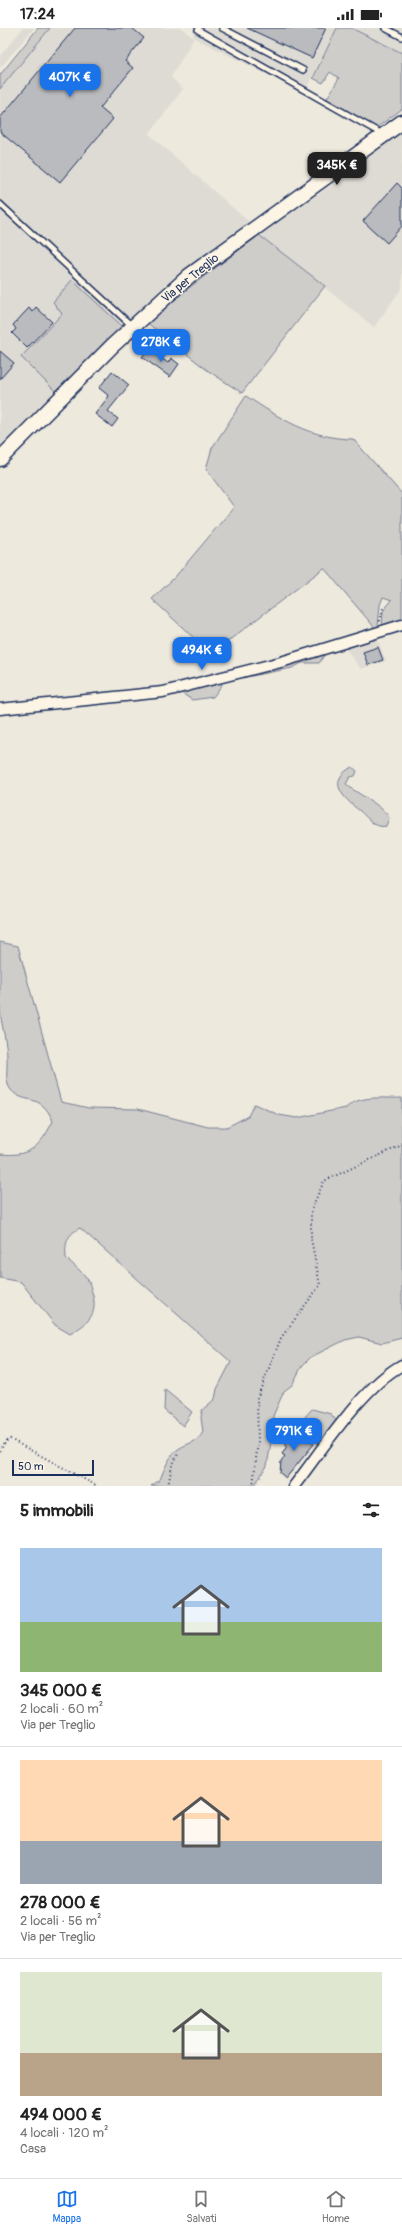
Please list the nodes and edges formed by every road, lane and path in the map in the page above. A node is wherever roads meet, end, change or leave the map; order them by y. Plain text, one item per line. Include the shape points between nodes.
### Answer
1 (199, 28) edge
2 (222, 28) edge
3 (385, 28) edge
4 (402, 37) edge
5 (304, 70) dead end
6 (402, 122) edge
7 (384, 135) junction
8 (0, 204) edge
9 (133, 326) junction
10 (0, 459) edge
11 (402, 625) edge
12 (0, 709) edge
13 (402, 1145) edge
14 (402, 1365) edge
15 (0, 1451) edge
16 (178, 1452) dead end
17 (97, 1486) edge
18 (168, 1486) edge
19 (253, 1486) edge
20 (294, 1486) edge

1 - 7 lane via 198,30
2 - 5 lane
3 - 4 lane
6 - 7 main road, Via per Treglio
7 - 9 main road, Via per Treglio via 189,276
8 - 9 lane
9 - 10 main road, Via per Treglio
11 - 12 street via 281,662 163,692
13 - 19 path via 324,1181 311,1210 311,1239 320,1285 281,1338 257,1398 258,1441
14 - 20 street via 381,1379 358,1403
15 - 17 path via 10,1439
16 - 18 path

